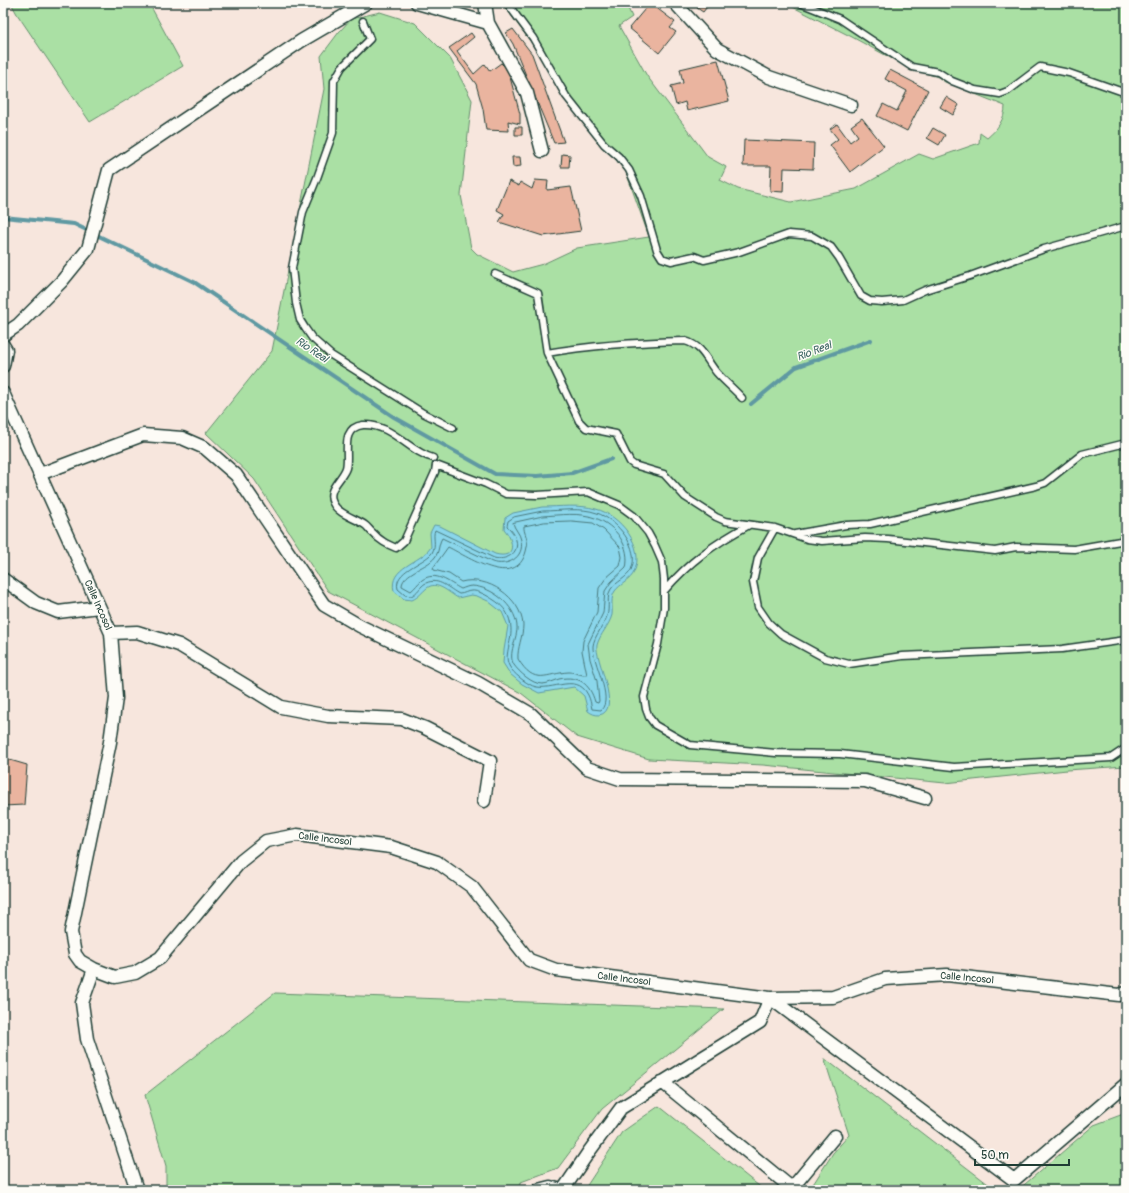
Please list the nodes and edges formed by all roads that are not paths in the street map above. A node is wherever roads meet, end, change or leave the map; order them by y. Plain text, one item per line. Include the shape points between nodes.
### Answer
1 (366, 3) edge
2 (416, 3) edge
3 (486, 3) edge
4 (507, 3) edge
5 (675, 3) edge
6 (800, 3) edge
7 (363, 21) dead end
8 (488, 23) junction
9 (1126, 93) edge
10 (851, 105) dead end
11 (542, 151) dead end
12 (1126, 226) edge
13 (495, 274) dead end
14 (3, 335) edge
15 (3, 345) edge
16 (547, 353) junction
17 (3, 366) edge
18 (3, 393) edge
19 (742, 398) dead end
20 (453, 428) dead end
21 (1126, 443) edge
22 (433, 458) dead end
23 (40, 474) junction
24 (749, 525) junction
25 (775, 528) junction
26 (793, 534) junction
27 (1126, 540) edge
28 (3, 579) edge
29 (664, 591) junction
30 (99, 607) junction
31 (111, 633) junction
32 (1126, 640) edge
33 (1126, 748) edge
34 (925, 798) dead end
35 (484, 801) dead end
36 (94, 970) junction
37 (1126, 993) edge
38 (770, 998) junction
39 (662, 1082) junction
40 (1126, 1084) edge
41 (834, 1136) dead end
42 (793, 1189) edge
43 (137, 1190) edge
44 (538, 1190) edge
45 (562, 1190) edge

1 - 14 street via 301,41 109,170 88,249 57,286 18,325
2 - 8 street
3 - 8 street
4 - 12 lane via 533,38 566,96 604,144 629,170 641,196 657,250 662,258 671,261 694,256 704,260 739,252 789,234 812,236 831,247 861,296 870,301 882,302 903,300 1044,249
5 - 10 street via 717,49 769,77
6 - 9 lane via 840,19 912,67 938,72 975,90 1000,94 1040,67 1069,73
7 - 20 lane via 370,39 342,68 334,81 333,133 303,212 292,268 297,308 300,320 312,338 331,355 423,413
8 - 11 street via 527,93
13 - 16 lane via 538,293
15 - 17 street via 6,350
16 - 19 lane via 626,343 685,341 705,354 716,372
16 - 24 lane via 579,421 586,428 616,434 630,462 664,474 696,506 725,521
18 - 23 street, Calle Incosol
21 - 26 lane via 1082,454 1045,483 1036,486 870,524 846,525
22 - 29 lane via 422,455 384,430 362,425 350,433 347,439 347,463 330,496 333,504 339,511 366,525 385,544 396,548 404,541 410,530 436,465 506,494 588,492 619,505 634,516 648,532 662,562
23 - 30 street, Calle Incosol
23 - 34 street via 143,435 182,438 205,448 236,475 324,605 360,626 478,683 531,714 587,768 620,779 865,780
24 - 25 lane
24 - 29 lane via 713,546 689,564
25 - 26 lane
25 - 32 lane via 758,558 753,582 758,607 774,629 791,641 825,658 849,664 909,656 1062,649
26 - 27 lane via 822,541 888,539 995,551 1016,547 1074,549
28 - 30 street via 36,603 58,612
29 - 33 lane via 658,644 644,697 649,717 655,725 690,745 776,753 840,754 954,767 1111,758
30 - 31 street, Calle Incosol
31 - 35 street via 137,632 179,645 281,707 328,716 402,719 425,728 490,761
31 - 36 street, Calle Incosol via 116,698 110,742 71,932 75,954 80,961
36 - 38 street, Calle Incosol via 115,977 135,973 160,958 241,861 266,841 297,835 391,847 437,862 472,887 529,960 556,970
36 - 43 street via 82,1003 87,1039
37 - 38 street, Calle Incosol via 1119,995 947,975 886,979 833,997
38 - 39 street via 760,1022
38 - 40 street via 1014,1180
39 - 42 street
39 - 45 street via 621,1108
41 - 42 street
44 - 45 street via 550,1186

